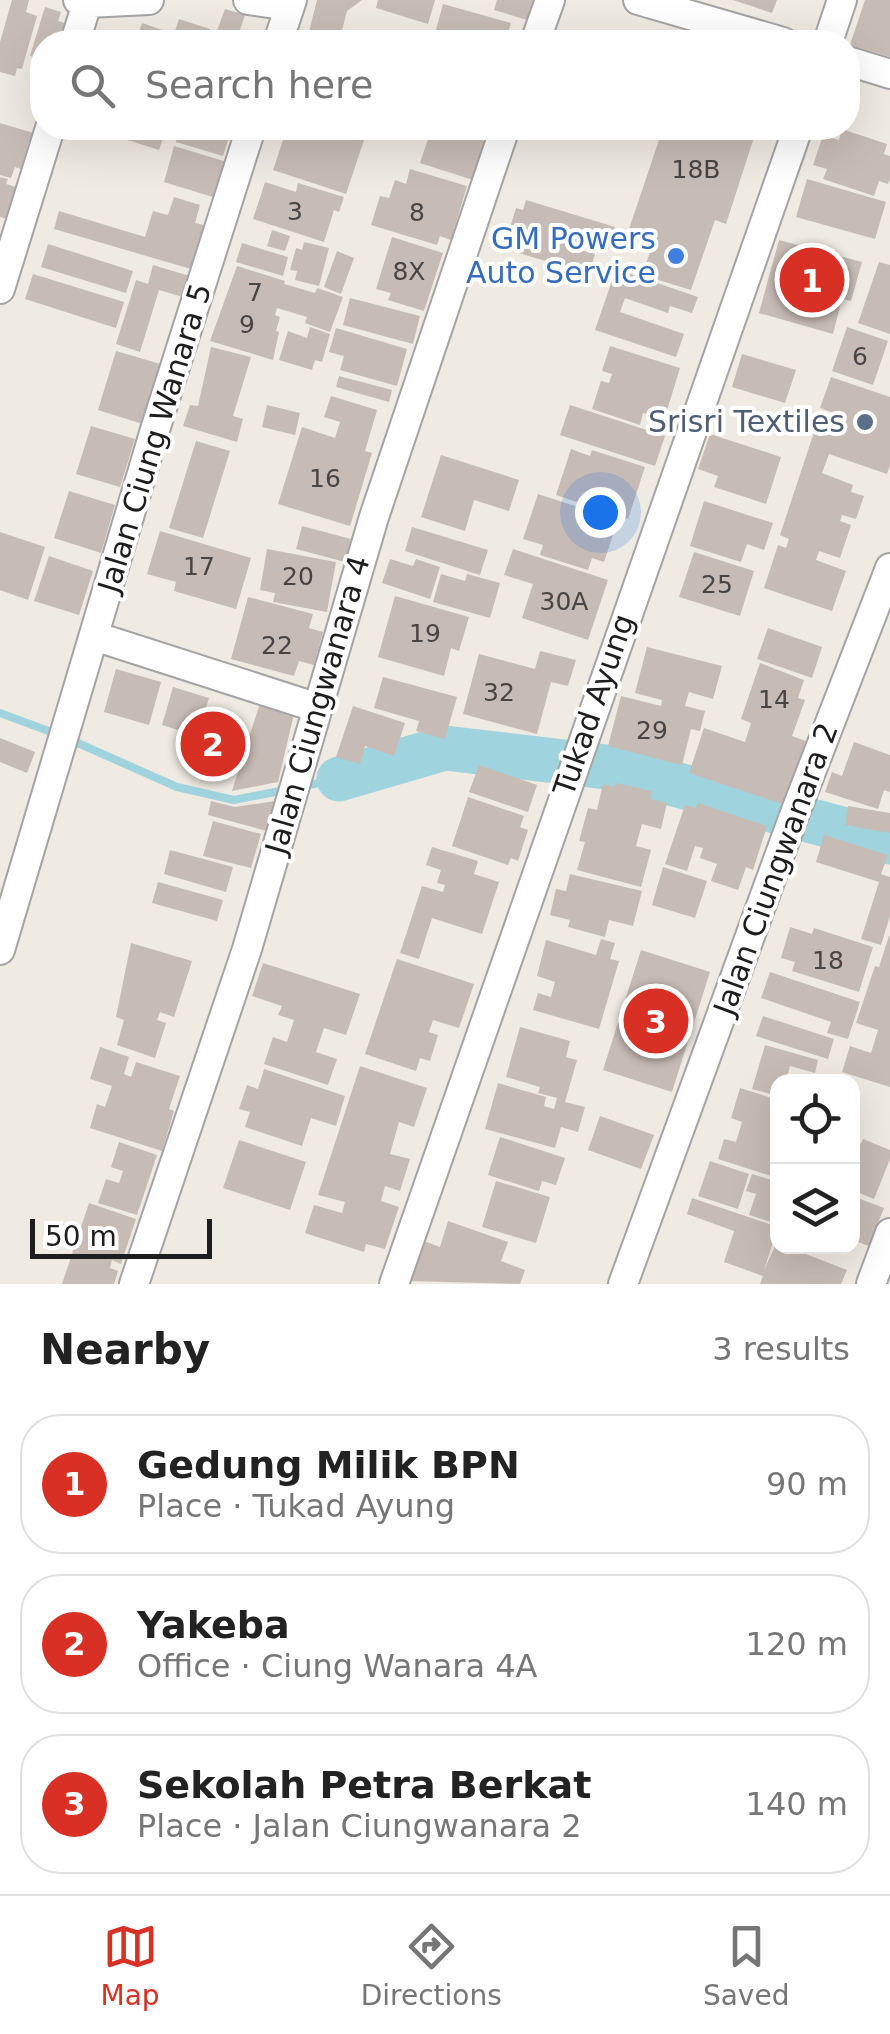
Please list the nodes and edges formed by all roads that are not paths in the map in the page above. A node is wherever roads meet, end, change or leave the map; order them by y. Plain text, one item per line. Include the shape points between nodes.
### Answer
1 (149, 0) edge
2 (248, 0) edge
3 (550, 0) edge
4 (638, 0) edge
5 (842, 0) edge
6 (84, 1) edge
7 (291, 3) edge
8 (78, 30) edge
9 (282, 30) edge
10 (539, 30) edge
11 (742, 30) edge
12 (832, 30) edge
13 (860, 65) edge
14 (890, 74) edge
15 (46, 140) edge
16 (247, 140) edge
17 (501, 140) edge
18 (794, 140) edge
19 (0, 290) edge
20 (890, 568) edge
21 (94, 636) junction
22 (318, 708) junction
23 (0, 950) edge
24 (890, 1232) edge
25 (134, 1284) edge
26 (394, 1284) edge
27 (624, 1284) edge
28 (870, 1284) edge

1 - 6 street
2 - 7 street
3 - 10 street
4 - 11 street
5 - 12 street
6 - 8 street
7 - 9 street
13 - 14 street
15 - 19 street
16 - 21 street, Jalan Ciung Wanara 5
17 - 22 street, Jalan Ciungwanara 4 via 374,517
18 - 26 street, Tukad Ayung
20 - 27 street, Jalan Ciungwanara 2
21 - 22 street
21 - 23 street, Jalan Ciung Wanara 5
22 - 25 street, Jalan Ciungwanara 4
24 - 28 street

